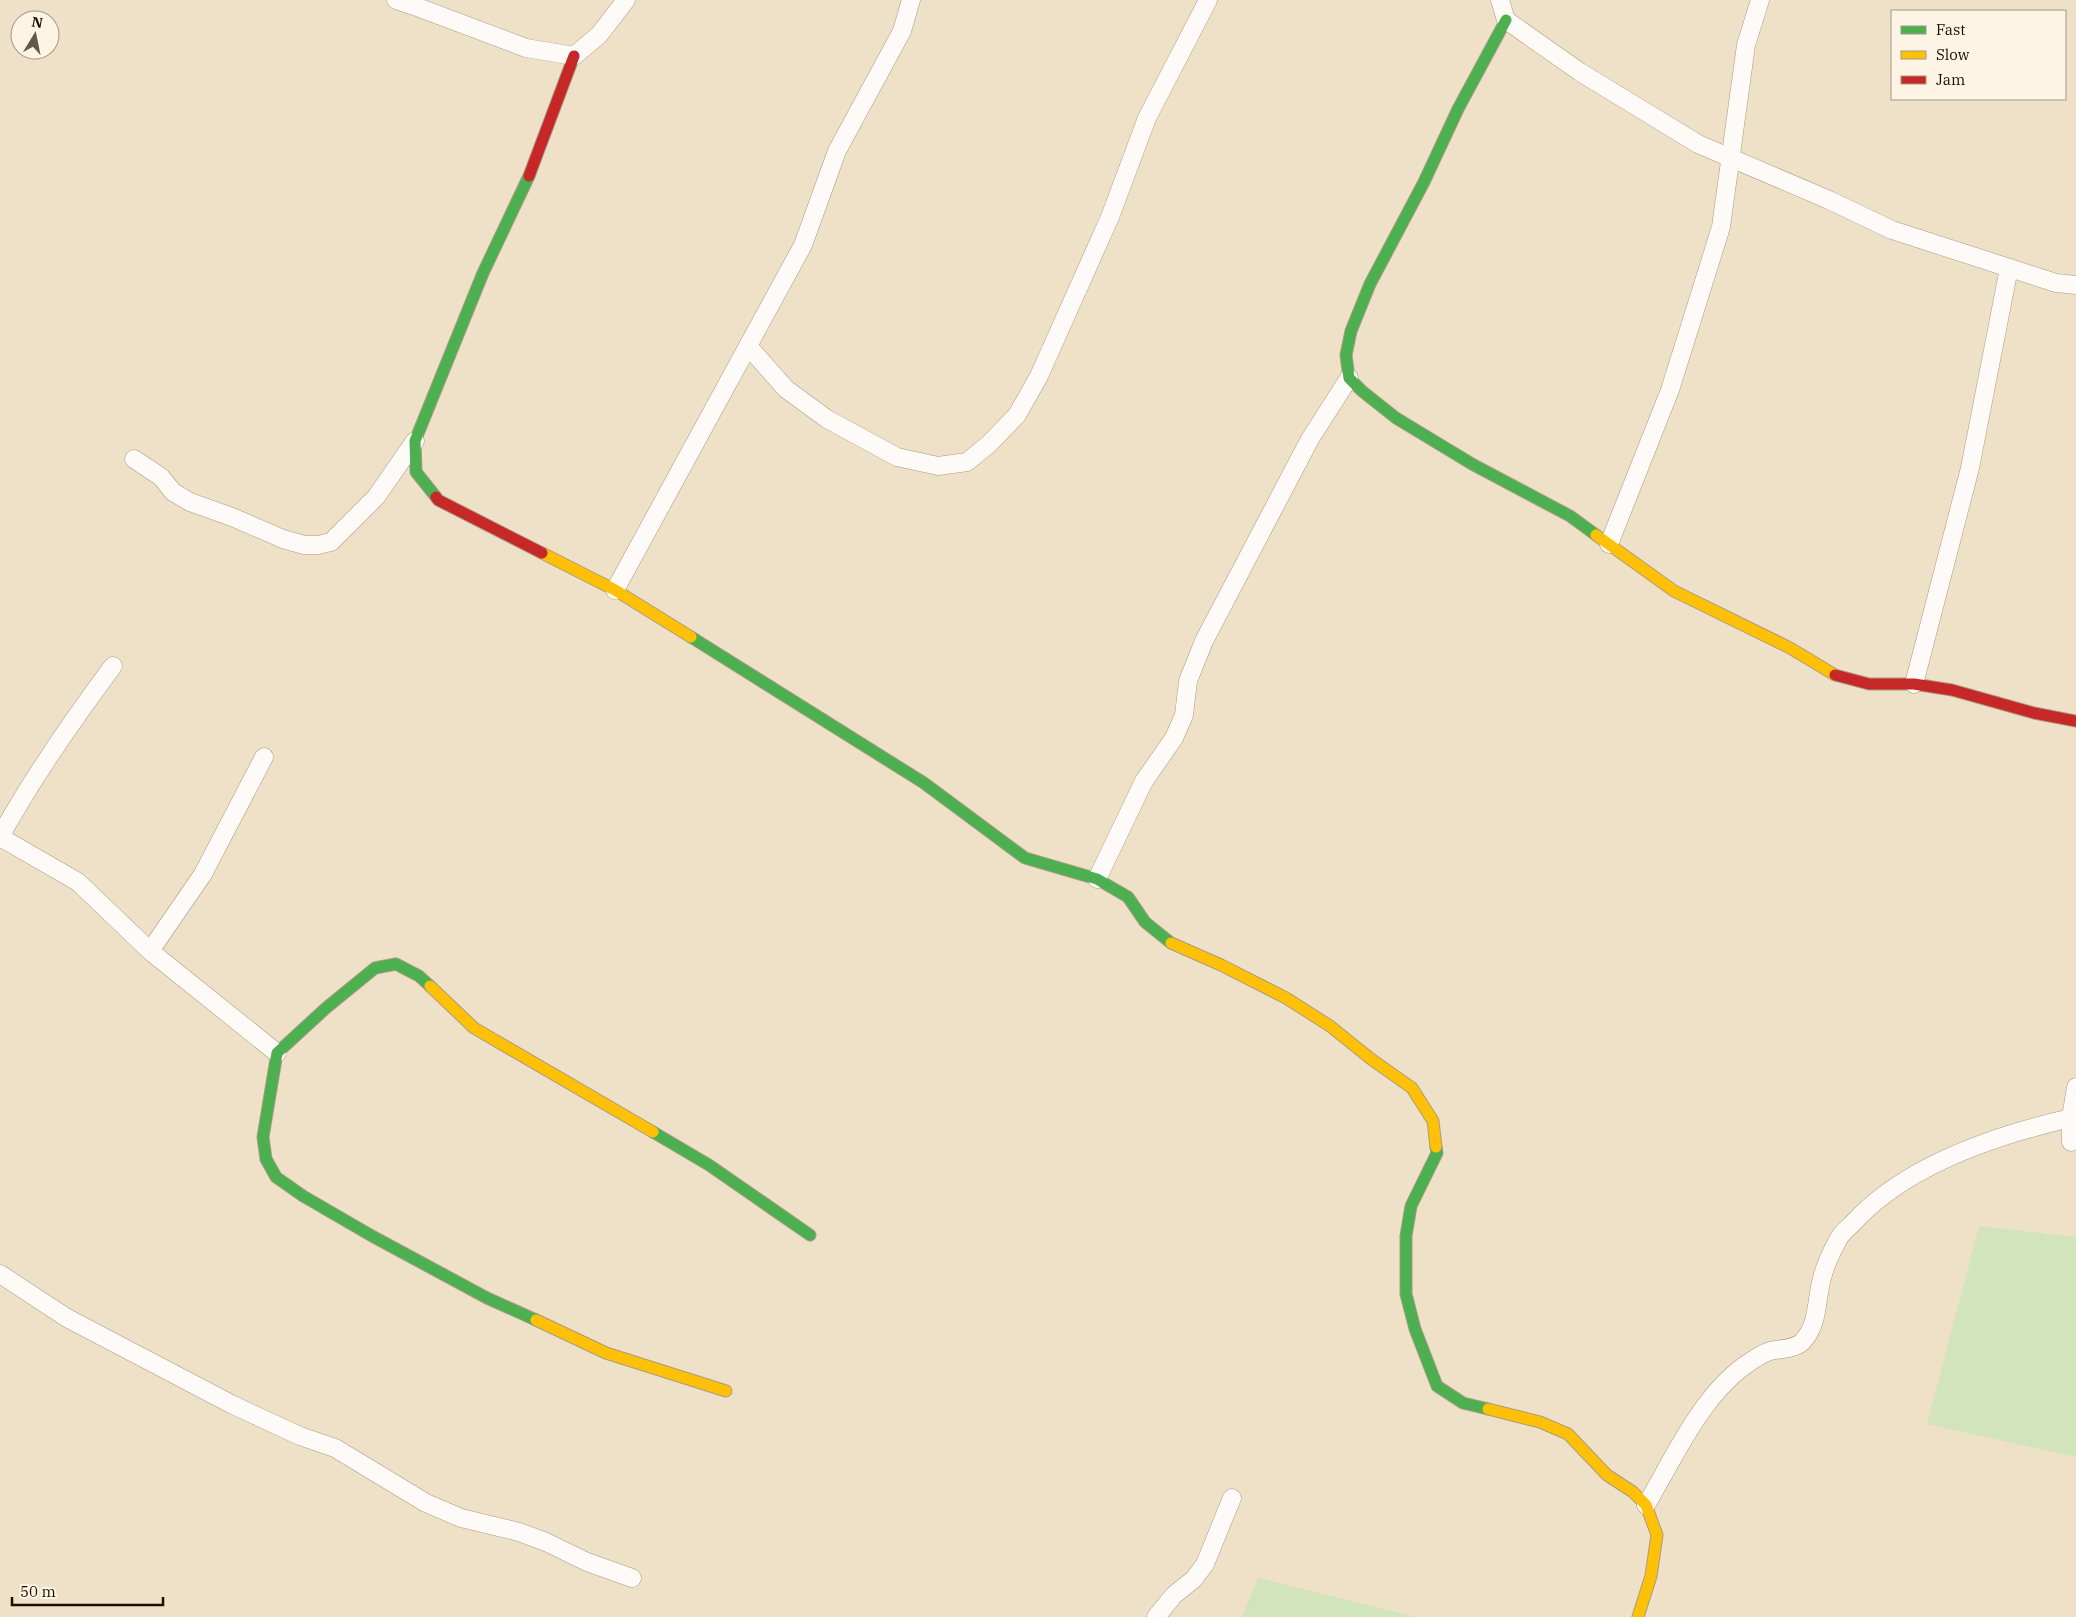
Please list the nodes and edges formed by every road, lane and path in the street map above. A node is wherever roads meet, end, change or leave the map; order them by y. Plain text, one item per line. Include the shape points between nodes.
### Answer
1 (396, 0) edge
2 (626, 0) edge
3 (911, 0) edge
4 (1208, 0) edge
5 (1500, 0) edge
6 (1760, 0) edge
7 (1506, 20) junction
8 (574, 56) junction
9 (1731, 158) junction
10 (2009, 268) junction
11 (2076, 285) edge
12 (748, 346) junction
13 (1349, 378) junction
14 (415, 441) junction
15 (134, 459) dead end
16 (1609, 544) junction
17 (615, 590) junction
18 (113, 666) dead end
19 (1914, 684) junction
20 (2076, 721) edge
21 (264, 756) dead end
22 (0, 837) edge
23 (1097, 879) junction
24 (150, 951) junction
25 (278, 1053) junction
26 (2076, 1088) edge
27 (2071, 1118) junction
28 (2071, 1142) dead end
29 (810, 1235) dead end
30 (0, 1274) edge
31 (726, 1391) dead end
32 (1232, 1498) dead end
33 (1646, 1505) junction
34 (632, 1578) dead end
35 (1156, 1617) edge
36 (1638, 1617) edge

1 - 8 street via 526,48
2 - 8 street via 599,35
3 - 12 street via 902,31 837,151 804,245
4 - 12 street via 1147,118 1110,217 1039,376 1017,415 990,444 966,462 938,466 897,457 827,419 786,389
5 - 7 street
6 - 9 street via 1746,45
7 - 9 street via 1580,72 1698,144
7 - 13 street via 1370,284 1351,331 1346,355
8 - 14 street via 533,168 483,273
9 - 10 street via 1892,230
9 - 16 street via 1721,227 1670,390
10 - 11 street via 2056,283
10 - 19 street via 1970,468
12 - 17 street
13 - 16 street via 1396,418 1472,464 1570,516
13 - 23 street via 1310,439 1204,641 1188,681 1184,715 1174,738 1144,781
14 - 15 street via 376,497 331,542 318,545 284,539 190,502
14 - 17 street via 416,472 438,500
16 - 19 street via 1674,591 1790,648 1831,674 1869,684
17 - 23 street via 924,783 1025,858
18 - 22 street via 24,793
19 - 20 street via 1952,690
21 - 24 street via 203,874
22 - 24 street via 78,882
23 - 33 street via 1128,897 1145,922 1168,942 1286,998 1330,1026 1412,1088 1433,1121 1437,1153 1410,1206 1406,1236 1406,1294 1437,1386 1463,1402 1540,1422 1568,1434 1607,1475
24 - 25 street
25 - 29 street via 375,968 396,964 419,976 474,1028 709,1165
25 - 31 street via 263,1137 266,1159 276,1177 365,1232 487,1298 606,1353
26 - 27 street
27 - 28 street
27 - 33 street via 2034,1126 1959,1153 1904,1181 1866,1209 1838,1238 1822,1277 1815,1319 1804,1340 1800,1344 1768,1352 1742,1367 1713,1396 1684,1437
30 - 34 street via 67,1318 234,1405 300,1436 335,1448 426,1503 461,1518 519,1532
32 - 35 street via 1205,1564
33 - 36 street via 1657,1534 1651,1576

